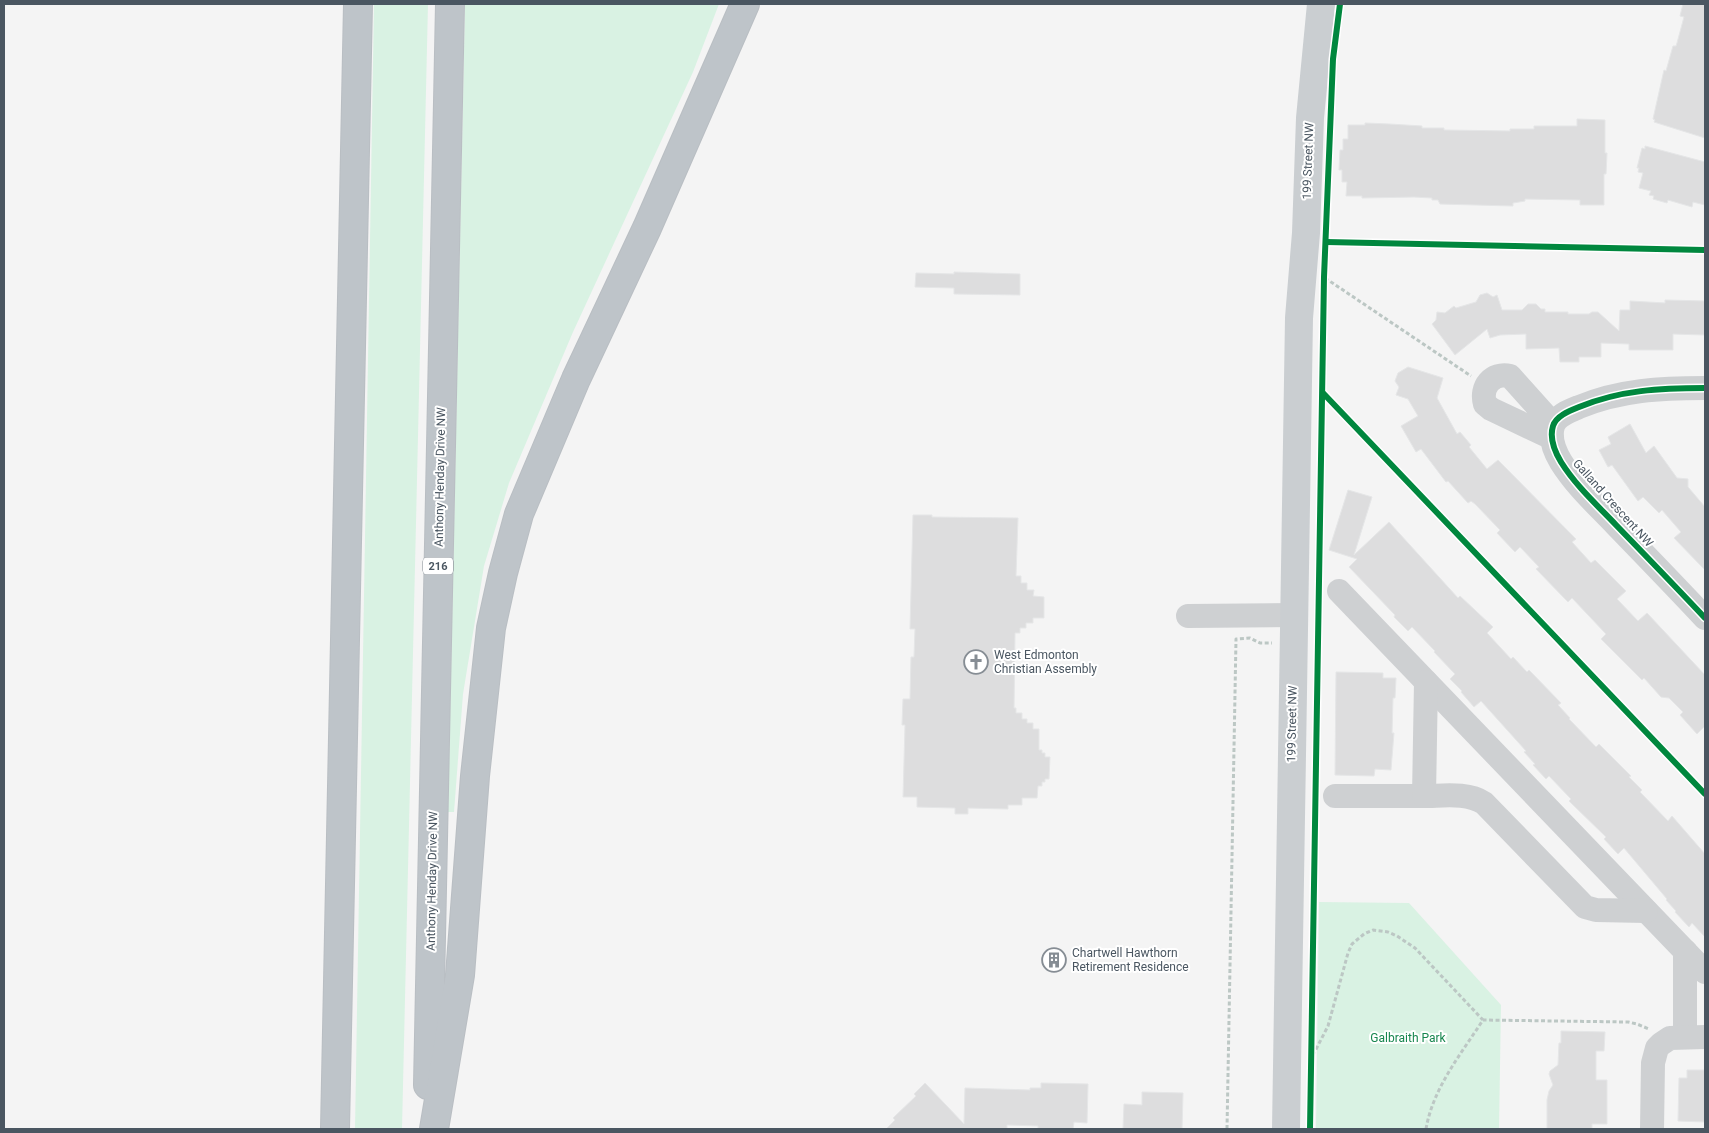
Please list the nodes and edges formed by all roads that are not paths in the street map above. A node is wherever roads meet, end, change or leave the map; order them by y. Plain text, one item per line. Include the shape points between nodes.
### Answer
1 (358, 4) edge
2 (450, 4) edge
3 (745, 4) edge
4 (1303, 4) edge
5 (1321, 4) edge
6 (1299, 318) junction
7 (1705, 388) edge
8 (1552, 431) junction
9 (1339, 591) dead end
10 (1294, 615) junction
11 (1188, 616) dead end
12 (1705, 618) edge
13 (1426, 682) junction
14 (1335, 796) dead end
15 (1424, 796) junction
16 (1646, 911) junction
17 (1685, 951) junction
18 (1705, 972) edge
19 (1685, 1038) edge
20 (335, 1129) edge
21 (427, 1129) edge
22 (434, 1129) edge
23 (1286, 1129) edge
24 (1652, 1129) edge

1 - 20 highway
2 - 21 highway, Anthony Henday Drive NW / 216
3 - 22 highway via 651,219 576,379 519,514 491,628 475,776 460,974
4 - 6 main road, 199 Street NW via 1292,113 1292,236
5 - 6 main road, 199 Street NW via 1310,118
6 - 10 main road, 199 Street NW
7 - 8 street via 1630,391 1609,396 1560,416
8 - 8 street, Galland Crescent NW via 1491,409 1484,399 1490,380 1510,376
8 - 12 street, Galland Crescent NW via 1554,450 1580,487
9 - 13 street
10 - 11 street
10 - 23 main road, 199 Street NW
13 - 15 street
13 - 16 street
14 - 15 street
15 - 16 street via 1476,798 1484,803 1585,908
16 - 17 street
17 - 18 street
17 - 19 street
19 - 24 street via 1661,1044 1654,1056

